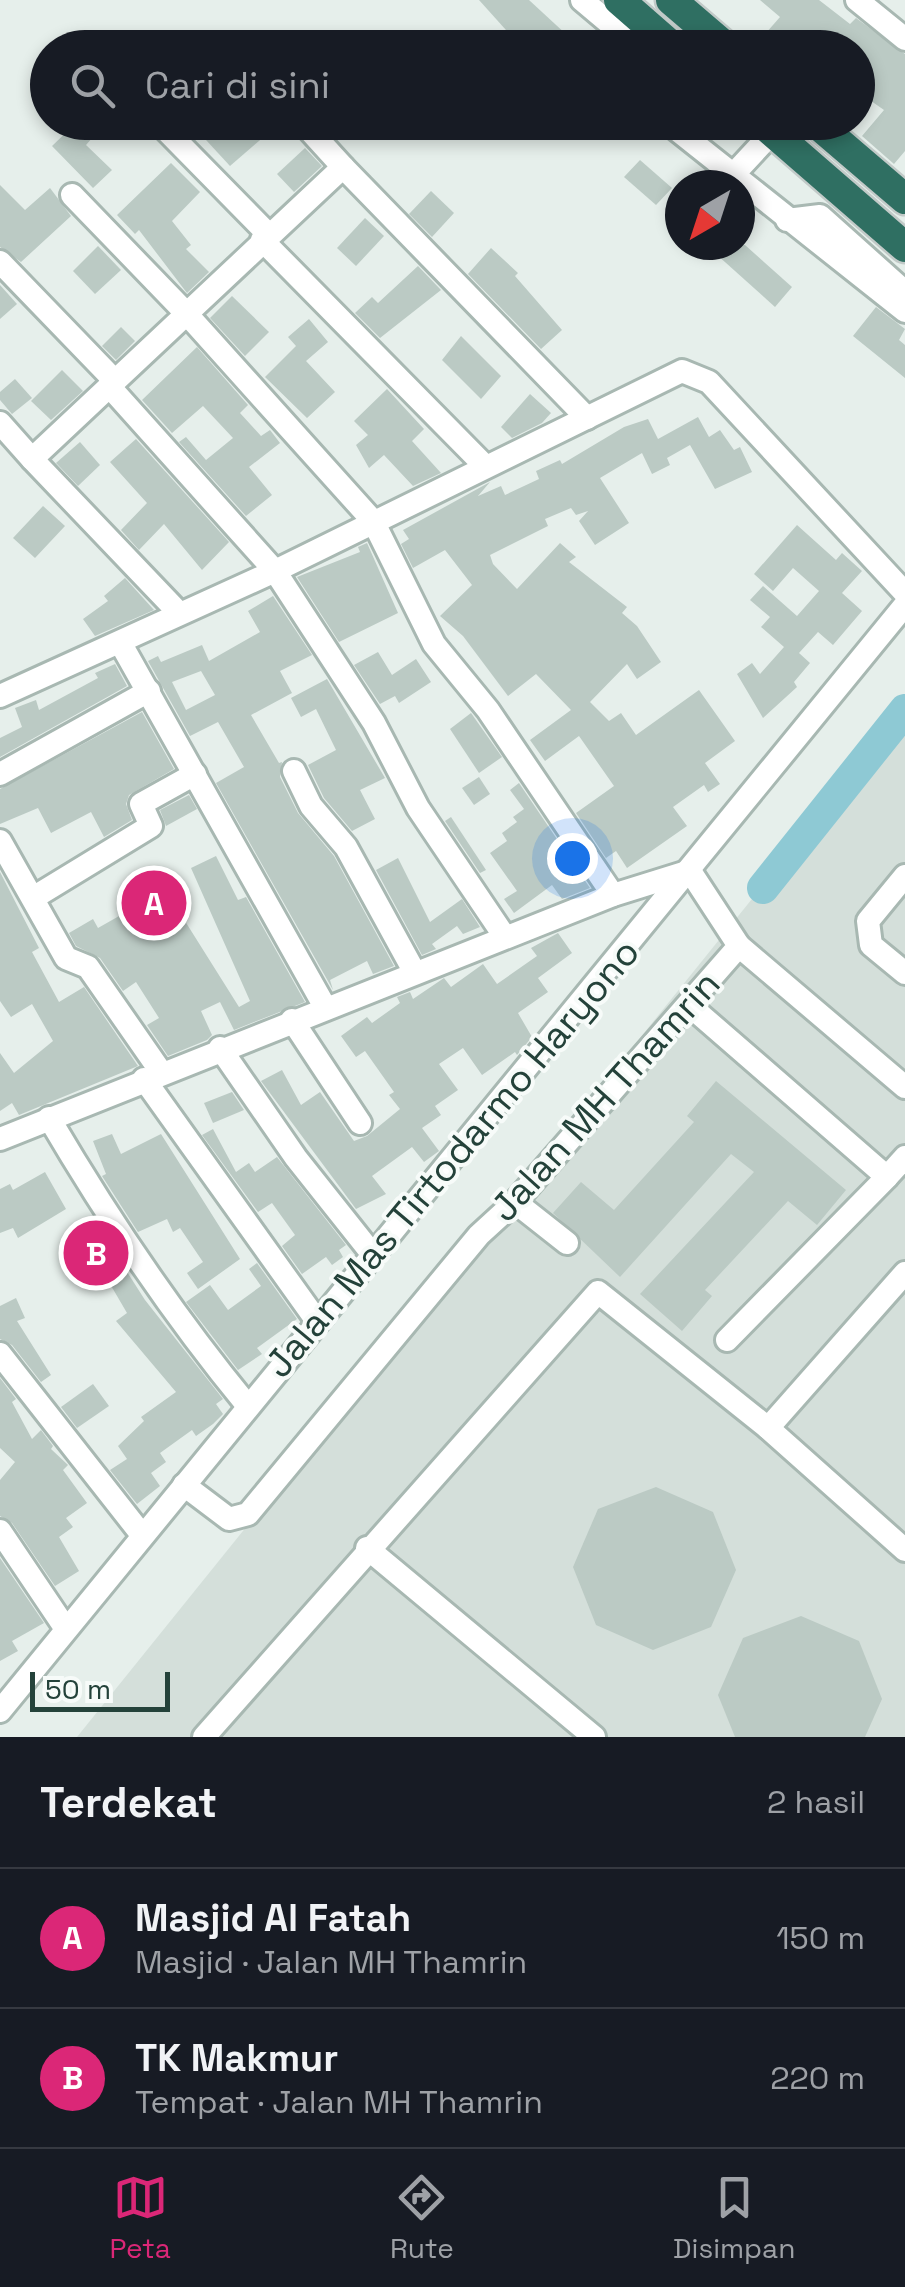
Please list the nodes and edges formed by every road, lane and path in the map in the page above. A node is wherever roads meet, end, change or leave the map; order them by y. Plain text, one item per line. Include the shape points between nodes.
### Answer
1 (582, 0) edge
2 (619, 0) edge
3 (671, 0) edge
4 (872, 5) edge
5 (617, 30) edge
6 (653, 30) edge
7 (706, 30) edge
8 (905, 40) edge
9 (175, 140) edge
10 (318, 140) edge
11 (689, 140) edge
12 (761, 140) edge
13 (787, 140) edge
14 (836, 140) edge
15 (343, 168) junction
16 (725, 170) edge
17 (737, 170) edge
18 (755, 194) edge
19 (72, 195) dead end
20 (905, 199) edge
21 (787, 220) junction
22 (265, 237) junction
23 (905, 248) edge
24 (0, 262) edge
25 (905, 292) edge
26 (905, 311) edge
27 (185, 312) junction
28 (112, 383) junction
29 (587, 418) junction
30 (0, 423) edge
31 (32, 459) junction
32 (485, 466) junction
33 (373, 521) junction
34 (275, 571) junction
35 (905, 593) edge
36 (905, 605) edge
37 (178, 613) junction
38 (121, 644) junction
39 (149, 691) junction
40 (0, 696) edge
41 (294, 771) dead end
42 (0, 774) edge
43 (195, 774) junction
44 (0, 841) edge
45 (690, 871) junction
46 (905, 876) edge
47 (612, 895) junction
48 (33, 898) junction
49 (505, 937) junction
50 (738, 946) junction
51 (905, 972) edge
52 (415, 973) junction
53 (689, 1004) junction
54 (325, 1008) junction
55 (292, 1020) junction
56 (220, 1048) junction
57 (152, 1076) junction
58 (905, 1086) edge
59 (49, 1118) junction
60 (360, 1123) dead end
61 (0, 1139) edge
62 (905, 1157) edge
63 (886, 1177) junction
64 (514, 1202) junction
65 (567, 1244) dead end
66 (373, 1255) junction
67 (905, 1274) edge
68 (316, 1320) junction
69 (727, 1340) dead end
70 (0, 1354) edge
71 (247, 1405) junction
72 (768, 1428) junction
73 (184, 1485) junction
74 (0, 1532) edge
75 (142, 1535) junction
76 (367, 1548) junction
77 (905, 1550) edge
78 (66, 1629) junction
79 (0, 1711) edge
80 (204, 1737) edge
81 (594, 1737) edge

1 - 5 street
2 - 6 highway
3 - 7 highway
4 - 8 street
9 - 22 street
10 - 15 street
11 - 16 street
12 - 17 street
13 - 23 highway
14 - 20 highway
15 - 22 street
15 - 29 street
18 - 21 street
19 - 27 street
21 - 25 street via 820,216
21 - 26 street
22 - 27 street
22 - 32 street
24 - 28 street
27 - 28 street
27 - 33 street
28 - 31 street
28 - 34 street
29 - 32 street
29 - 35 street via 668,374 682,371 708,382
30 - 31 street
31 - 37 street
32 - 33 street
33 - 34 street
33 - 47 street via 434,644 488,710
34 - 37 street
34 - 49 street via 374,722 418,808
36 - 45 street, Jalan Mas Tirtodarmo Haryono
37 - 38 street
38 - 39 street
38 - 40 street
39 - 42 street
39 - 43 street
41 - 52 street via 346,847
43 - 48 street via 142,804 151,826
43 - 54 street
44 - 48 street
45 - 47 street
45 - 50 street, Jalan MH Thamrin
45 - 66 street, Jalan Mas Tirtodarmo Haryono
46 - 51 street via 868,921 871,945
47 - 49 street
48 - 57 street via 66,958 88,966
49 - 52 street
50 - 53 street, Jalan MH Thamrin
50 - 58 street
52 - 54 street
53 - 63 street
53 - 64 street, Jalan MH Thamrin
54 - 55 street
55 - 56 street
55 - 60 street
56 - 57 street
56 - 66 street
57 - 59 street
57 - 68 street
59 - 61 street
59 - 71 street via 116,1231
62 - 63 street
63 - 69 street
64 - 65 street
64 - 73 street, Jalan MH Thamrin via 479,1235 248,1514 229,1520
66 - 68 street, Jalan Mas Tirtodarmo Haryono
67 - 72 street
68 - 71 street, Jalan Mas Tirtodarmo Haryono
70 - 75 street
71 - 73 street, Jalan Mas Tirtodarmo Haryono
72 - 76 street via 598,1292
72 - 77 street
73 - 75 street, Jalan Mas Tirtodarmo Haryono
74 - 78 street
75 - 78 street, Jalan Mas Tirtodarmo Haryono
76 - 80 street
76 - 81 street
78 - 79 street, Jalan Mas Tirtodarmo Haryono

